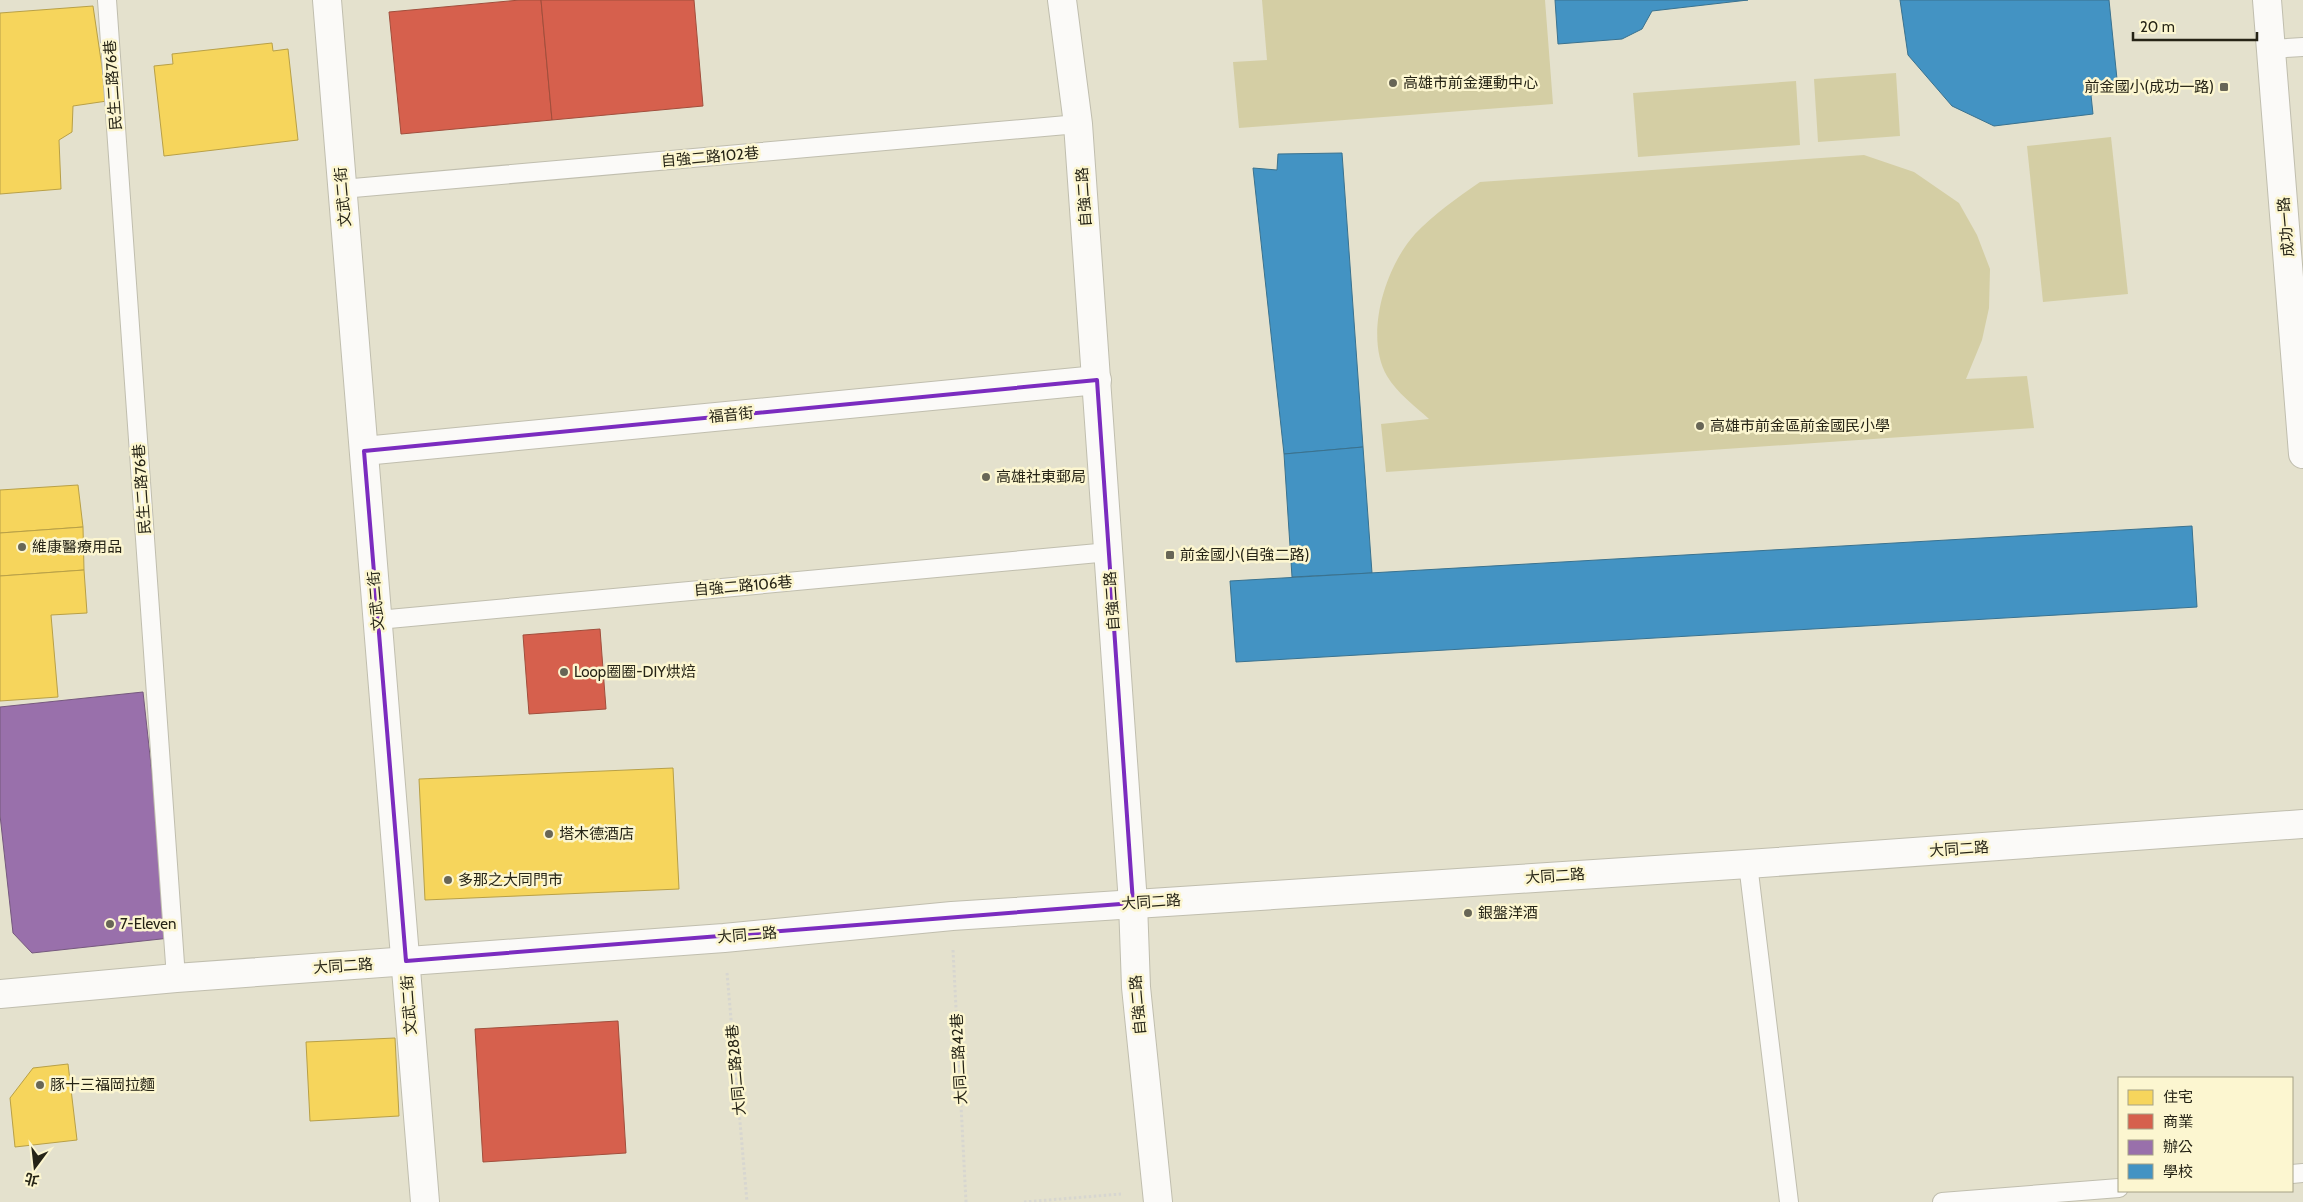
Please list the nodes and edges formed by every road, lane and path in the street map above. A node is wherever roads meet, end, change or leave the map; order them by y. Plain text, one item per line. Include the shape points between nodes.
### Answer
1 (107, 0) edge
2 (327, 0) edge
3 (1062, 0) edge
4 (2267, 0) edge
5 (2303, 47) edge
6 (2271, 49) junction
7 (1078, 124) junction
8 (342, 189) junction
9 (2297, 298) edge
10 (1097, 380) junction
11 (364, 451) junction
12 (2303, 454) edge
13 (1109, 552) junction
14 (378, 620) junction
15 (2303, 824) edge
16 (1748, 864) junction
17 (1133, 903) junction
18 (952, 916) junction
19 (724, 938) junction
20 (406, 961) junction
21 (176, 978) junction
22 (0, 994) edge
23 (2118, 1188) edge
24 (1157, 1196) edge
25 (425, 1202) edge
26 (747, 1202) edge
27 (966, 1202) edge
28 (1024, 1202) edge
29 (1789, 1202) edge
30 (1942, 1202) edge

1 - 21 lane, 民生二路76巷
2 - 8 street, 文武二街
3 - 7 street, 自強二路
4 - 6 street, 成功一路
5 - 6 lane
6 - 9 street, 成功一路
7 - 8 lane, 自強二路102巷
7 - 10 street, 自強二路
8 - 11 street, 文武二街
9 - 12 street, 成功一路
10 - 11 street, 福音街
10 - 13 street, 自強二路
11 - 14 street, 文武二街
13 - 14 lane, 自強二路106巷
13 - 17 street, 自強二路
14 - 20 street, 文武二街
15 - 16 street, 大同二路
16 - 17 street, 大同二路
16 - 29 lane
17 - 18 street, 大同二路
17 - 24 street, 自強二路 via 1136,987
18 - 19 street, 大同二路
18 - 27 path, 大同二路42巷
19 - 20 street, 大同二路
19 - 26 path, 大同二路28巷
20 - 21 street, 大同二路
20 - 25 street, 文武二街
21 - 22 street, 大同二路
23 - 30 lane
24 - 28 path

